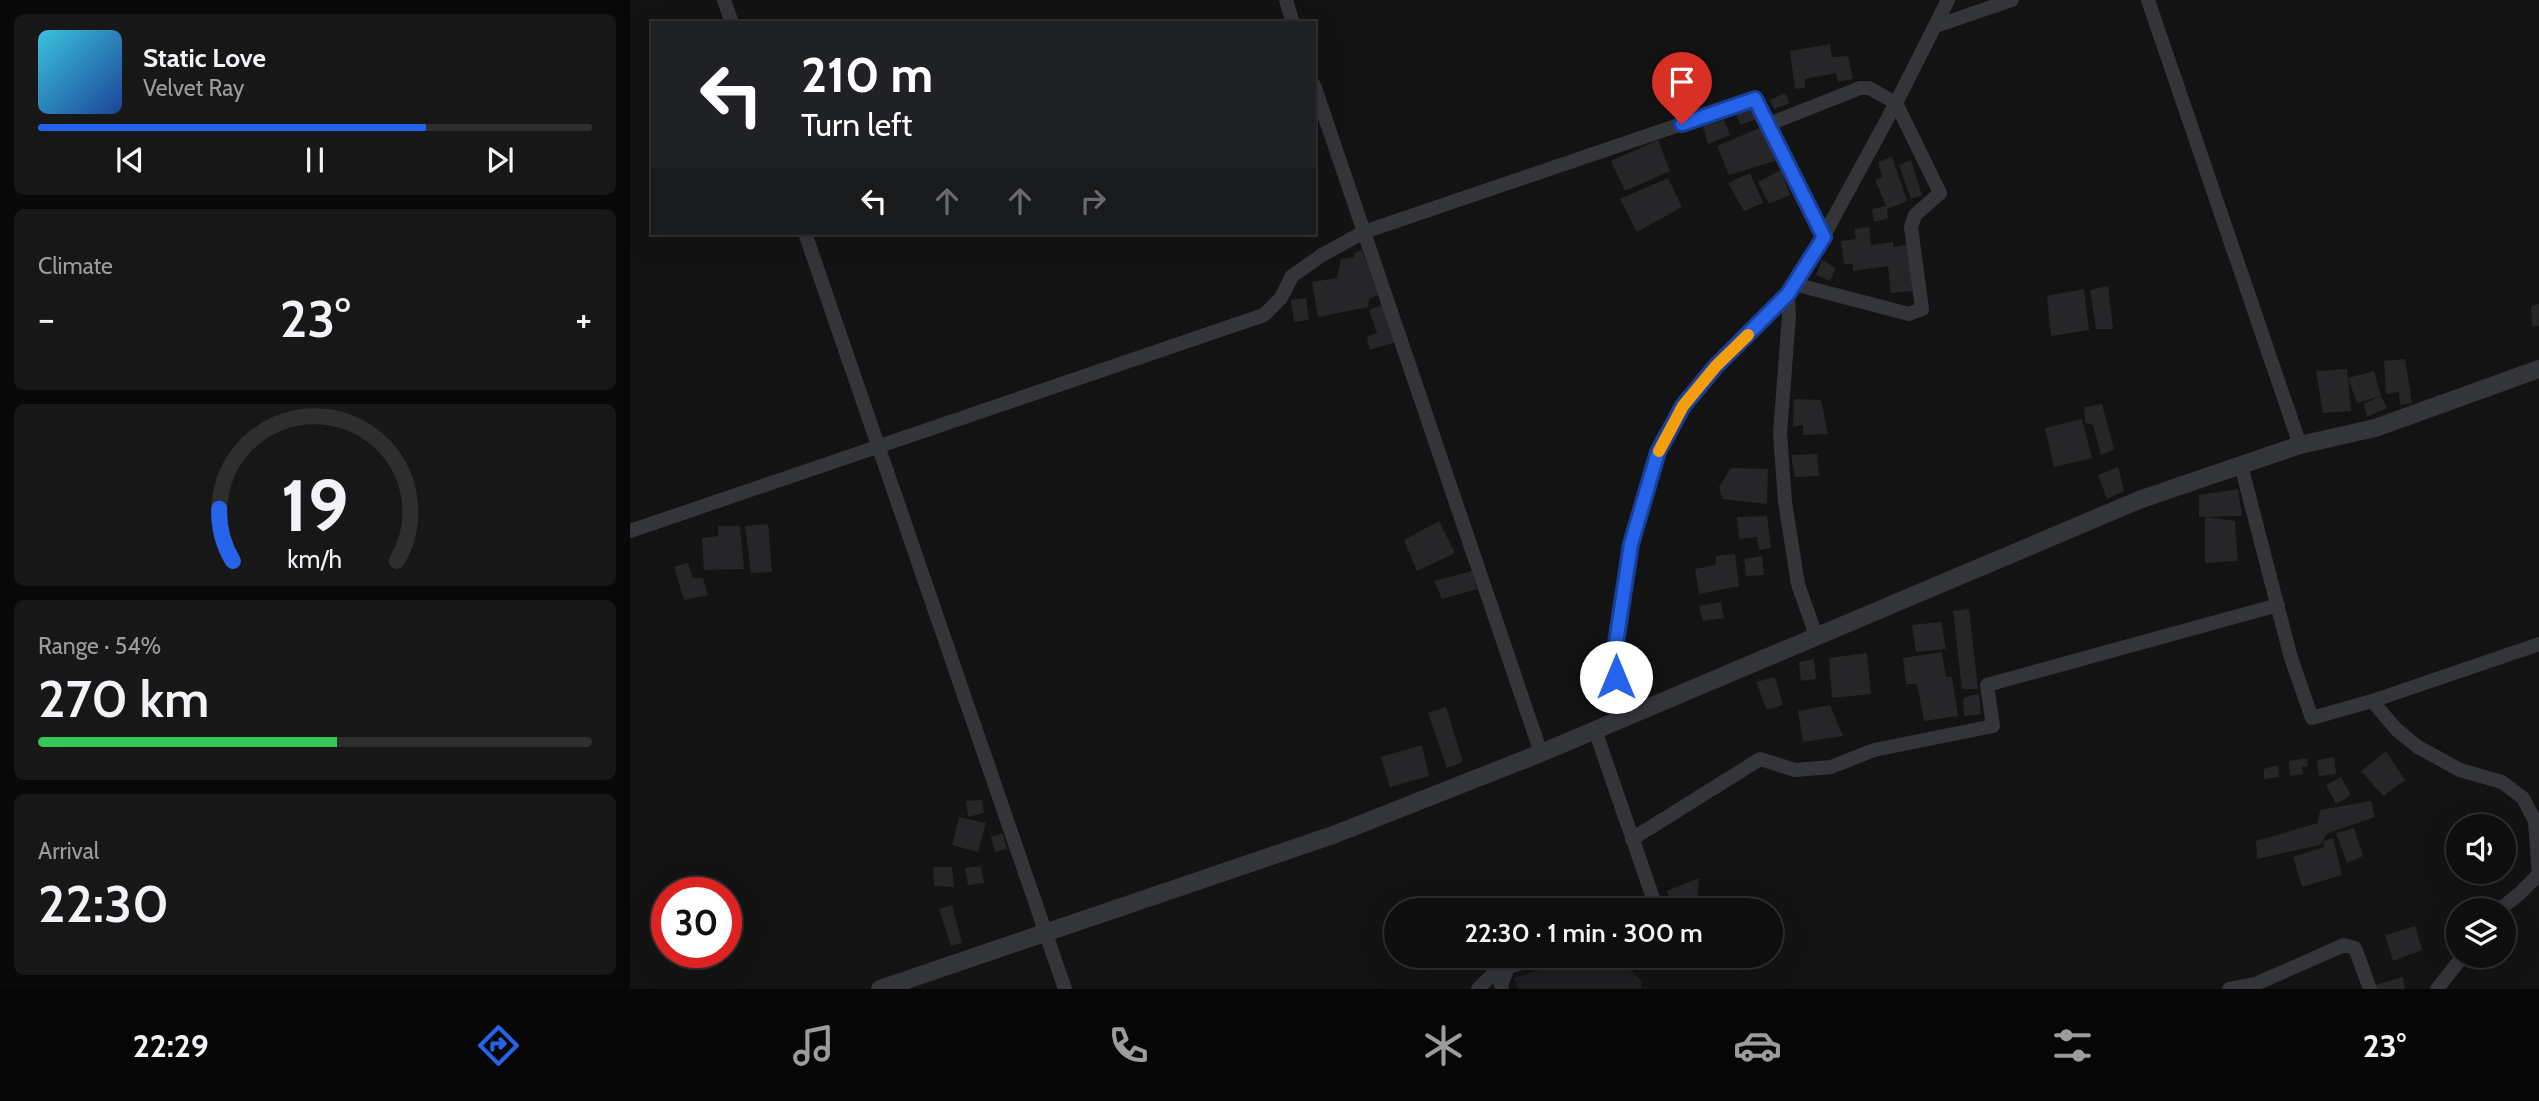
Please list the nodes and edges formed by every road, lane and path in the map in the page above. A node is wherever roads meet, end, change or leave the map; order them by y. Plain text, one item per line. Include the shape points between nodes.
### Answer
1 (724, 0) edge
2 (1286, 0) edge
3 (1948, 0) edge
4 (2012, 0) edge
5 (2148, 0) edge
6 (731, 21) edge
7 (1292, 21) edge
8 (1936, 26) junction
9 (1316, 91) edge
10 (1896, 103) junction
11 (1769, 124) junction
12 (1364, 232) junction
13 (806, 235) edge
14 (1824, 237) junction
15 (1791, 289) junction
16 (2539, 369) edge
17 (2300, 445) junction
18 (878, 447) junction
19 (2241, 465) junction
20 (630, 531) edge
21 (2278, 605) junction
22 (1816, 636) junction
23 (2539, 644) edge
24 (2372, 701) junction
25 (1620, 719) junction
26 (1595, 730) junction
27 (1541, 753) junction
28 (1632, 839) junction
29 (2539, 876) edge
30 (1653, 898) edge
31 (2514, 898) edge
32 (1046, 933) junction
33 (1508, 968) joint
34 (2454, 968) edge
35 (880, 989) edge
36 (1065, 989) edge
37 (1478, 989) edge
38 (1502, 989) edge
39 (2229, 989) edge
40 (2370, 989) edge
41 (2437, 989) edge

1 - 6 street
2 - 7 street
3 - 8 street
4 - 8 street
5 - 17 street
8 - 10 street
9 - 12 street
10 - 11 street via 1860,88
10 - 14 street
10 - 15 street via 1940,193 1915,215 1911,227 1922,309 1909,314
11 - 12 street via 1755,99
11 - 14 street
12 - 18 street via 1292,276 1281,298 1264,315
12 - 27 street
13 - 18 street
14 - 15 street
15 - 22 street via 1780,433 1798,584
15 - 25 street via 1683,406 1658,452 1631,544 1614,656
16 - 17 street via 2375,428
17 - 19 street
18 - 20 street
18 - 32 street
19 - 21 street
19 - 22 street via 2139,500
21 - 24 street via 2312,718
21 - 28 street via 1987,685 1993,726 1874,750 1830,767 1795,770 1760,759
22 - 25 street
23 - 24 street
24 - 29 street via 2418,747 2460,770 2502,782 2523,798 2535,821
25 - 26 street
26 - 27 street
26 - 28 street
27 - 32 street via 1333,835
28 - 30 street
29 - 31 street
32 - 35 street
32 - 36 street
33 - 37 street via 1496,971
33 - 38 street
34 - 41 street
39 - 40 street via 2258,983 2344,944 2355,948

